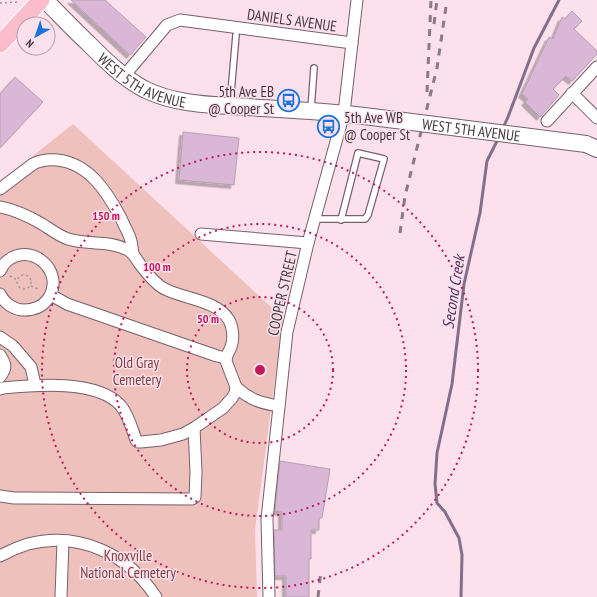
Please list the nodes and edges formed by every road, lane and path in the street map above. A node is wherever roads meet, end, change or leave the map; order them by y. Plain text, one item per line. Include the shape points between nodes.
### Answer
1 (41, 0) edge
2 (45, 0) edge
3 (357, 0) edge
4 (21, 2) dead end
5 (0, 3) edge
6 (236, 35) dead end
7 (352, 43) junction
8 (0, 44) edge
9 (597, 67) edge
10 (314, 68) dead end
11 (124, 76) junction
12 (572, 94) junction
13 (230, 106) junction
14 (311, 111) junction
15 (344, 113) junction
16 (597, 118) edge
17 (547, 121) dead end
18 (591, 146) edge
19 (0, 189) edge
20 (0, 207) edge
21 (315, 219) junction
22 (341, 220) junction
23 (201, 234) dead end
24 (308, 243) junction
25 (133, 253) junction
26 (0, 271) edge
27 (27, 289) joint
28 (0, 294) edge
29 (51, 295) junction
30 (0, 336) edge
31 (0, 355) edge
32 (226, 358) junction
33 (0, 377) edge
34 (34, 386) junction
35 (236, 387) junction
36 (0, 389) edge
37 (279, 406) junction
38 (194, 428) junction
39 (0, 496) edge
40 (63, 541) junction
41 (0, 556) edge
42 (60, 597) edge
43 (156, 597) edge
44 (269, 597) edge

1 - 8 main road
2 - 11 street, WEST 5TH AVENUE
3 - 7 street, COOPER STREET
4 - 5 path
6 - 13 lane
7 - 11 street, DANIELS AVENUE via 180,20 167,25
7 - 15 street, COOPER STREET
9 - 12 street
10 - 14 lane
11 - 13 street, WEST 5TH AVENUE via 144,89 172,99
12 - 16 street
12 - 17 street
13 - 14 street, WEST 5TH AVENUE
14 - 15 street, WEST 5TH AVENUE
15 - 18 street, WEST 5TH AVENUE, bridge
15 - 21 street, COOPER STREET
19 - 25 street via 38,161 63,160 76,165 98,183 110,200 127,230
20 - 25 street via 18,211 69,239 121,247
21 - 22 lane
21 - 24 street, COOPER STREET
22 - 22 lane via 365,219 368,216 384,159 358,153
23 - 24 street
24 - 37 street, COOPER STREET via 287,332
25 - 32 street via 140,265 161,287 209,304 226,316 231,324 232,341
26 - 29 street via 12,258 20,255 37,257 50,269 53,278
27 - 27 path via 31,286 31,279 22,275 18,278 18,287 22,290
28 - 29 street via 6,303 22,310 39,307
29 - 32 street via 67,304
30 - 34 street via 13,346 31,367
31 - 33 street via 5,366
32 - 35 street
34 - 36 street
34 - 38 street via 83,388 110,398 122,407 138,442 166,439
35 - 37 street via 257,401
35 - 38 street via 227,405
37 - 44 street, COOPER STREET via 267,519
38 - 39 street via 196,480 195,496 192,499
40 - 41 street via 29,544
40 - 42 street
40 - 43 street via 91,546 117,558 140,576

